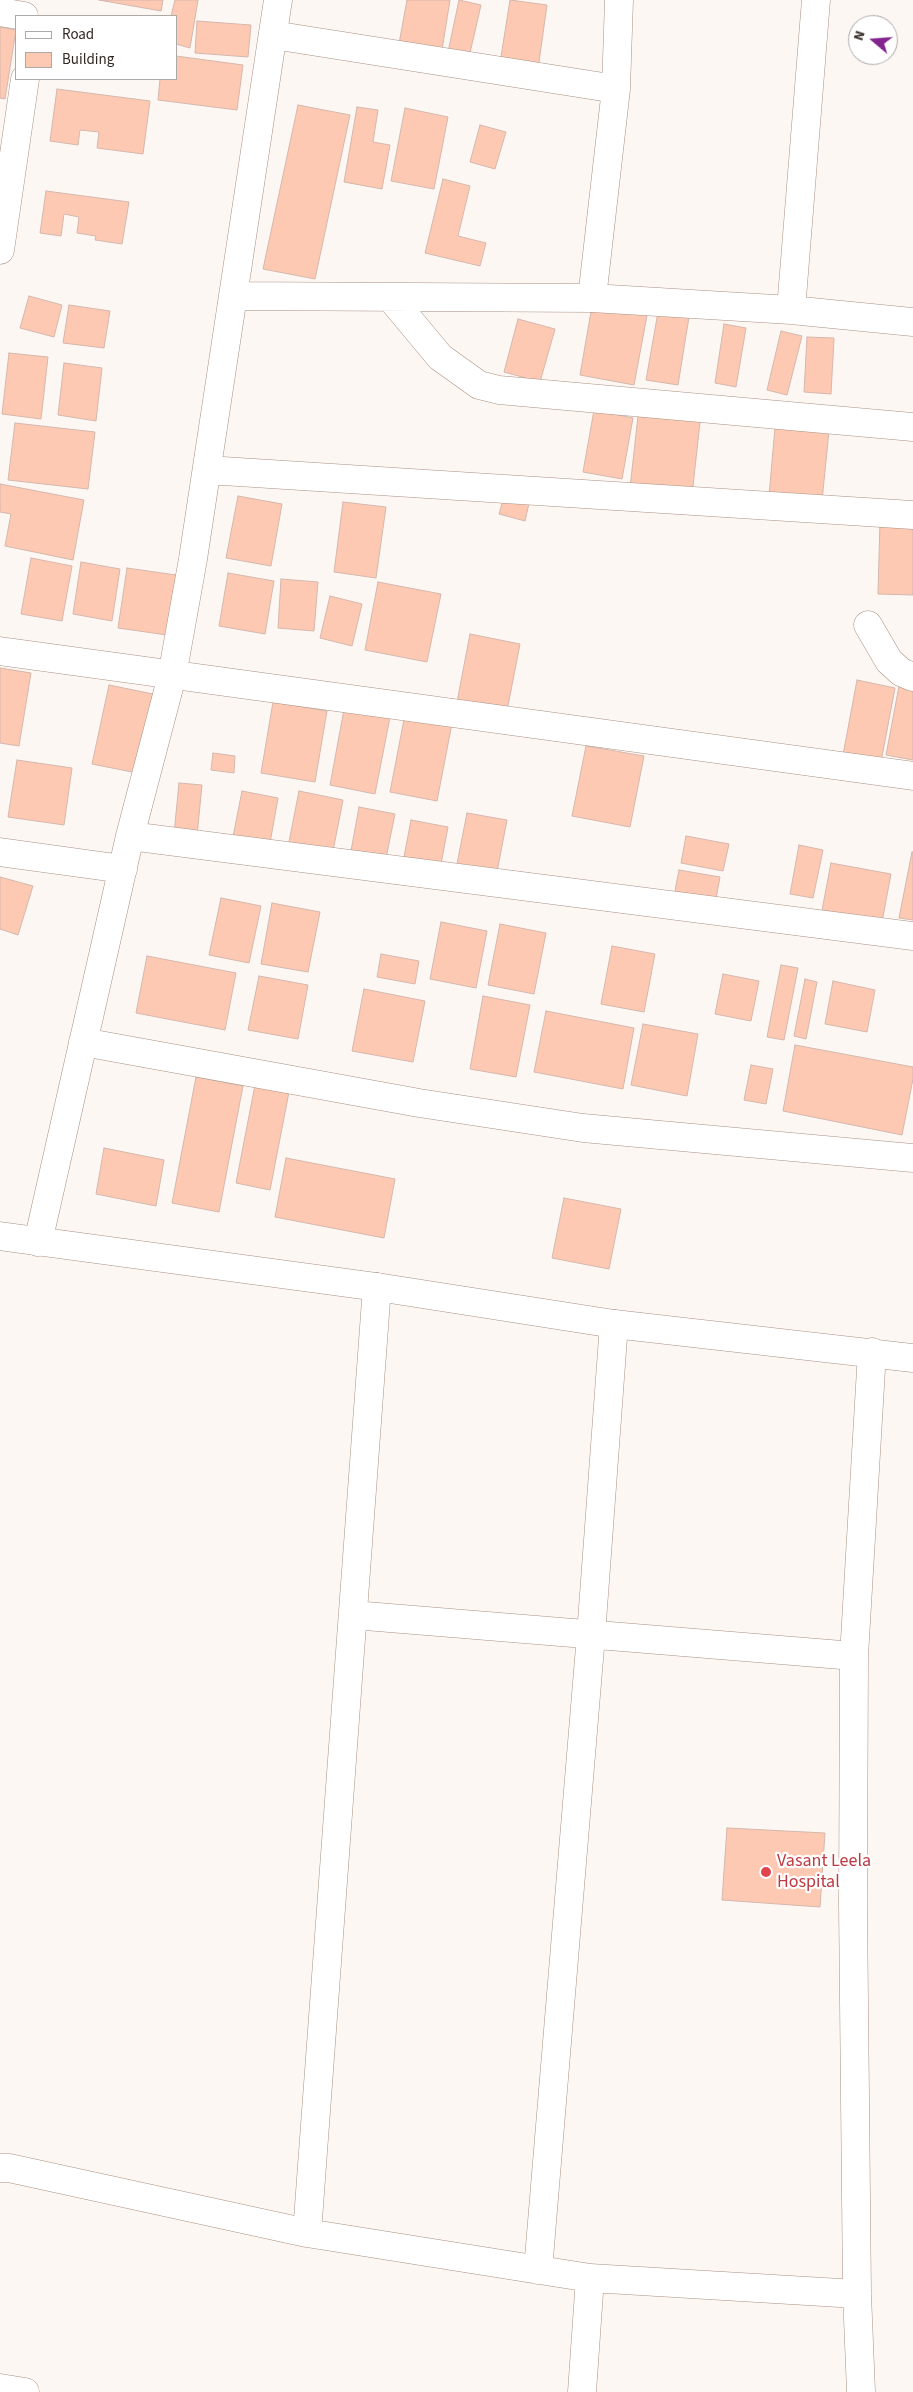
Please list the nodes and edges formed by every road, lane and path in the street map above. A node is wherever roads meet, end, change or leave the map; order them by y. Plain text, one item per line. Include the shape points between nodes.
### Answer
1 (37, 0) edge
2 (278, 0) edge
3 (619, 0) edge
4 (816, 0) edge
5 (0, 12) edge
6 (18, 15) edge
7 (34, 15) edge
8 (273, 35) junction
9 (25, 80) edge
10 (616, 89) junction
11 (4, 196) edge
12 (0, 250) edge
13 (233, 296) junction
14 (390, 297) junction
15 (592, 298) junction
16 (791, 310) junction
17 (913, 322) edge
18 (913, 428) edge
19 (207, 470) junction
20 (913, 516) edge
21 (868, 625) dead end
22 (0, 651) edge
23 (172, 676) junction
24 (913, 677) edge
25 (913, 776) edge
26 (130, 836) junction
27 (0, 852) edge
28 (123, 869) junction
29 (913, 936) edge
30 (83, 1042) junction
31 (913, 1158) edge
32 (0, 1236) edge
33 (38, 1242) junction
34 (377, 1287) junction
35 (614, 1324) junction
36 (872, 1352) junction
37 (913, 1358) edge
38 (353, 1615) junction
39 (591, 1634) junction
40 (854, 1656) junction
41 (0, 2168) edge
42 (307, 2233) junction
43 (538, 2270) junction
44 (590, 2278) junction
45 (857, 2294) junction
46 (0, 2388) edge
47 (25, 2392) edge
48 (582, 2392) edge
49 (861, 2392) edge

1 - 7 street
2 - 8 street
3 - 10 street
4 - 16 street
5 - 6 street
8 - 10 street
8 - 13 street
9 - 11 street
10 - 15 street
11 - 12 street
13 - 14 street
13 - 19 street
14 - 15 street
14 - 18 street via 440,357 479,385 498,390
15 - 16 street
16 - 17 street
19 - 20 street
19 - 23 street
21 - 24 street via 889,661
22 - 23 street
23 - 25 street
23 - 26 street
26 - 28 street
26 - 29 street
27 - 28 street
28 - 30 street
30 - 31 street via 419,1104 583,1128
30 - 33 street
32 - 33 street
33 - 34 street
34 - 35 street
34 - 38 street
35 - 36 street
35 - 39 street
36 - 37 street
36 - 40 street
38 - 39 street
38 - 42 street
39 - 40 street
39 - 43 street
40 - 45 street
41 - 42 street
42 - 43 street
43 - 44 street
44 - 45 street
44 - 48 street
45 - 49 street
46 - 47 street

